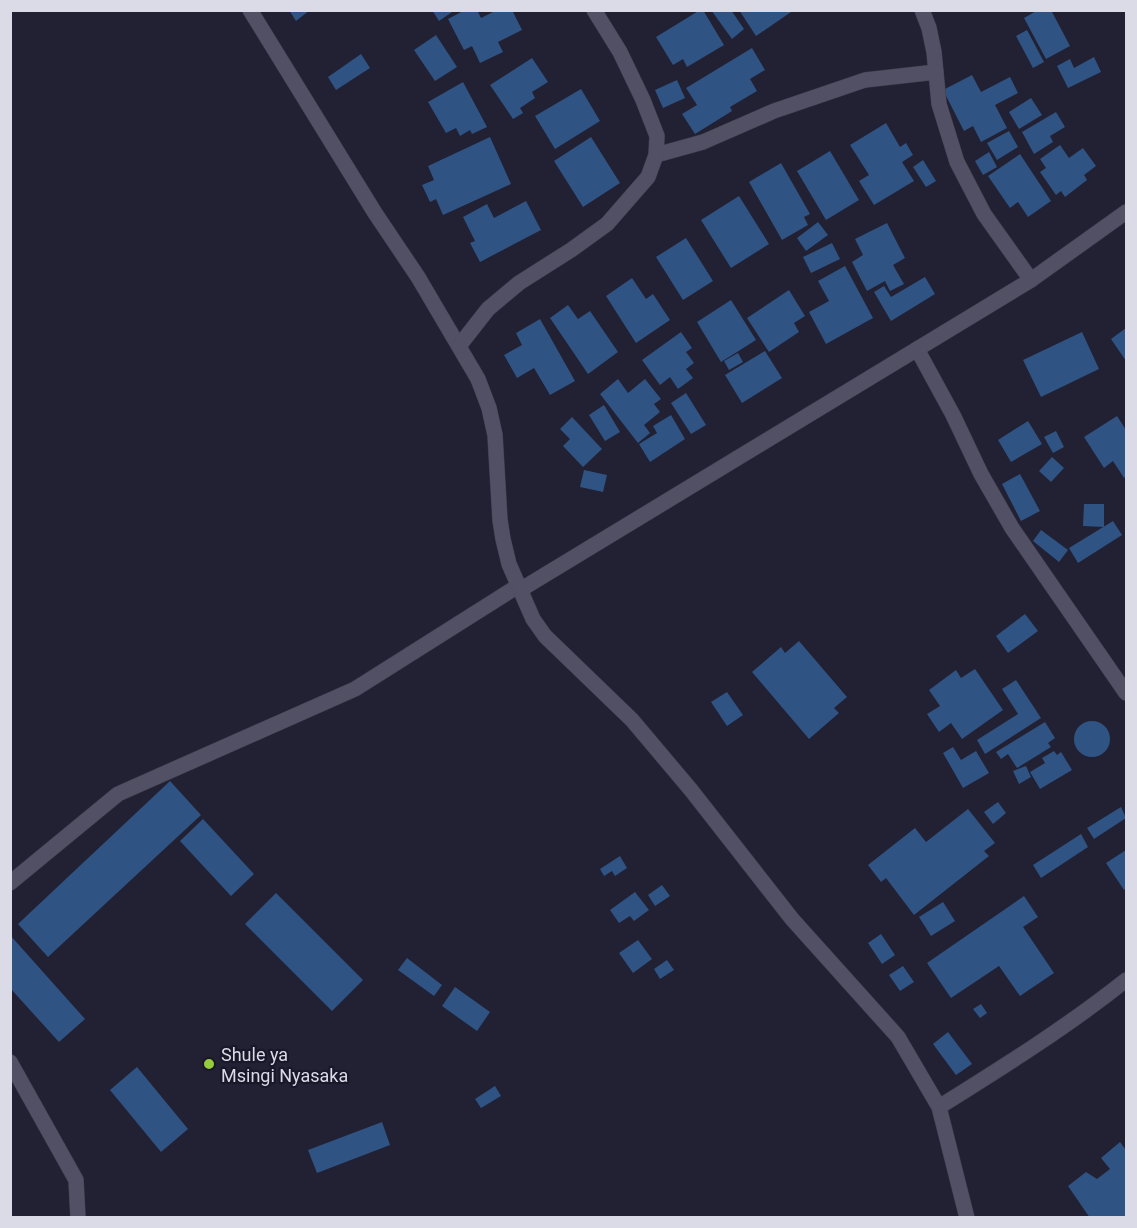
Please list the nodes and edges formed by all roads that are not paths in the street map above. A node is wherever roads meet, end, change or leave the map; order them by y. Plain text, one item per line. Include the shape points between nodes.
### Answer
1 (250, 10) edge
2 (594, 10) edge
3 (922, 10) edge
4 (936, 72) junction
5 (656, 155) junction
6 (1126, 212) edge
7 (1031, 280) junction
8 (459, 346) junction
9 (917, 349) junction
10 (519, 588) junction
11 (1126, 693) edge
12 (10, 883) edge
13 (1126, 981) edge
14 (10, 1062) edge
15 (939, 1107) junction
16 (78, 1218) edge
17 (967, 1218) edge

1 - 8 street
2 - 5 street via 643,100 657,136
3 - 4 street
4 - 5 street via 865,80 774,111 703,142
4 - 7 street via 939,104 957,162 984,214
5 - 8 street via 648,177 606,224 519,283 488,309
6 - 7 street
7 - 9 street
8 - 10 street via 489,408 495,435 500,520 509,564
9 - 10 street
9 - 11 street via 1012,528
10 - 12 street via 355,689 118,794
10 - 15 street via 545,636 632,720 792,920 898,1037
13 - 15 street
14 - 16 street via 76,1180
15 - 17 street

